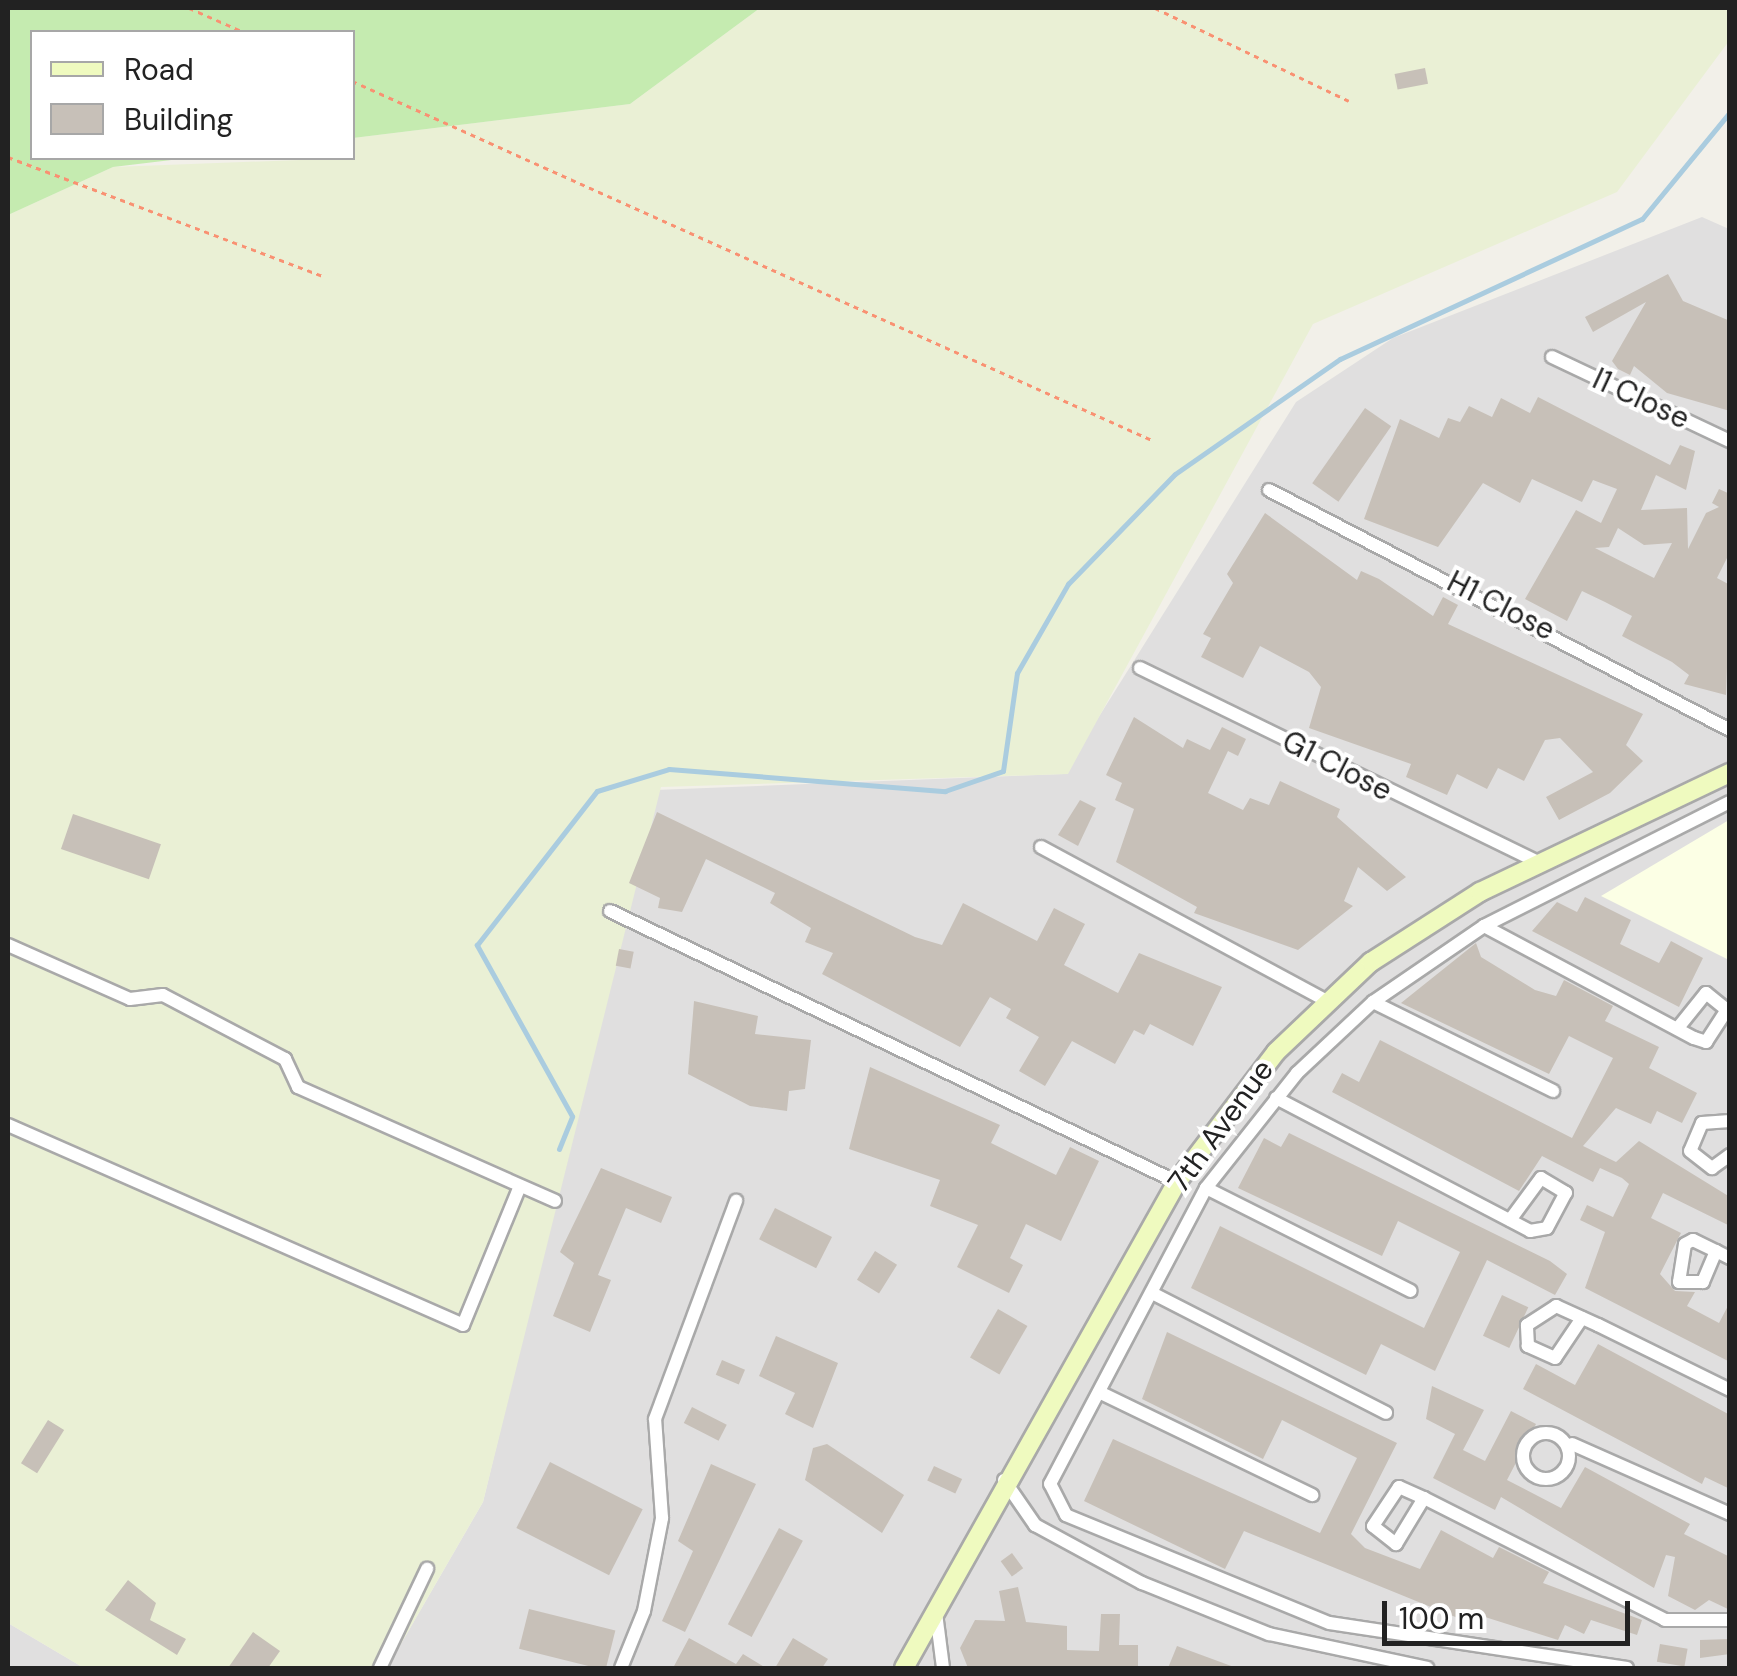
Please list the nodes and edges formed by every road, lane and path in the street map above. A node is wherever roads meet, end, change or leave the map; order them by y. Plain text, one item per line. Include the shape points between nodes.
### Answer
1 (189, 8) edge
2 (1155, 8) edge
3 (239, 30) edge
4 (355, 82) edge
5 (1349, 101) dead end
6 (8, 156) edge
7 (325, 278) dead end
8 (1552, 357) dead end
9 (1154, 441) dead end
10 (1730, 441) edge
11 (1269, 490) dead end
12 (1140, 668) dead end
13 (1730, 730) edge
14 (1730, 773) edge
15 (1730, 802) edge
16 (1041, 847) dead end
17 (1535, 862) junction
18 (610, 911) dead end
19 (1484, 926) junction
20 (8, 946) edge
21 (1327, 1001) junction
22 (1373, 1002) junction
23 (1678, 1028) dead end
24 (1552, 1090) dead end
25 (1276, 1098) junction
26 (1730, 1121) edge
27 (8, 1125) edge
28 (1730, 1155) edge
29 (1177, 1182) junction
30 (520, 1186) junction
31 (1206, 1188) junction
32 (555, 1201) dead end
33 (736, 1201) dead end
34 (1510, 1220) junction
35 (1411, 1291) dead end
36 (1152, 1294) junction
37 (1582, 1318) junction
38 (1730, 1390) edge
39 (1098, 1392) junction
40 (1386, 1413) dead end
41 (1572, 1444) dead end
42 (1004, 1480) junction
43 (1312, 1496) dead end
44 (1424, 1498) junction
45 (1730, 1514) edge
46 (426, 1569) dead end
47 (936, 1613) junction
48 (1730, 1620) edge
49 (1347, 1653) junction
50 (380, 1668) edge
51 (621, 1668) edge
52 (904, 1668) edge
53 (943, 1668) edge
54 (1347, 1668) edge
55 (1427, 1668) edge
56 (1627, 1668) edge

1 - 3 path
2 - 5 path
4 - 9 path
6 - 7 path
8 - 10 street, I1 Close
11 - 13 street, H1 Close
12 - 17 street, G1 Close
14 - 17 main road, 7th Avenue
15 - 19 street
16 - 21 street
17 - 21 main road, 7th Avenue via 1386,952
18 - 29 street
19 - 22 street
19 - 23 street
20 - 30 street via 130,999 163,995 284,1059 298,1087
21 - 29 main road, 7th Avenue via 1242,1091
22 - 24 street
22 - 25 street
25 - 31 street
25 - 34 street
26 - 28 street via 1702,1123 1690,1151 1712,1168
27 - 30 street via 463,1325
29 - 42 main road, 7th Avenue
30 - 32 street
31 - 35 street
31 - 36 street
33 - 51 street via 655,1419 662,1518 644,1611
34 - 34 street via 1547,1228 1566,1194 1541,1178
36 - 39 street
36 - 40 street
37 - 37 street via 1546,1304 1526,1325 1528,1346 1555,1358
37 - 38 street
39 - 43 street
39 - 56 street via 1050,1484 1066,1515 1330,1623
41 - 45 street
42 - 47 main road, 7th Avenue
42 - 49 street via 1035,1524 1142,1583 1268,1634
44 - 44 street via 1390,1490 1375,1534 1396,1544
44 - 48 street via 1665,1620
46 - 50 street
47 - 52 main road, 7th Avenue
47 - 53 street
49 - 54 street
49 - 55 street

